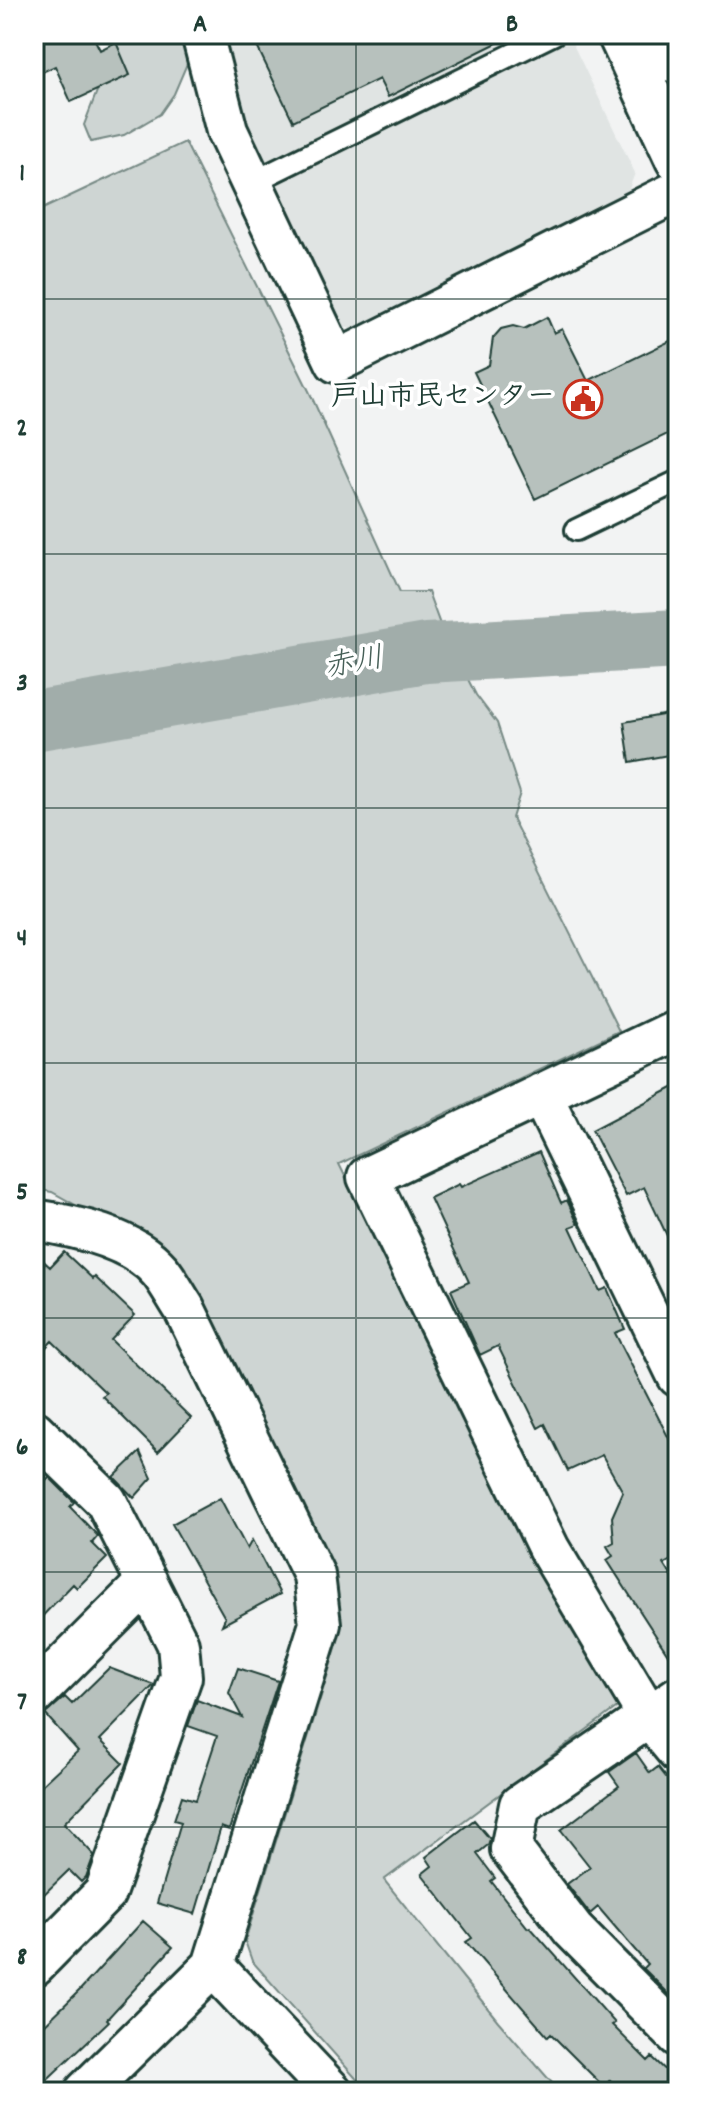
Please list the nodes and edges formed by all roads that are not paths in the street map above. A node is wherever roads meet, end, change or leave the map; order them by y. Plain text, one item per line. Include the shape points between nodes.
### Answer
1 (202, 34) edge
2 (554, 34) edge
3 (620, 34) edge
4 (665, 34) edge
5 (678, 62) edge
6 (678, 159) edge
7 (251, 183) junction
8 (678, 191) edge
9 (678, 481) edge
10 (576, 530) dead end
11 (678, 1029) edge
12 (541, 1094) junction
13 (34, 1220) edge
14 (678, 1376) edge
15 (34, 1431) edge
16 (147, 1582) junction
17 (34, 1695) edge
18 (664, 1707) edge
19 (678, 1752) edge
20 (34, 1965) edge
21 (213, 1966) junction
22 (678, 2036) edge
23 (85, 2092) edge
24 (332, 2092) edge

1 - 7 street via 227,131
2 - 7 lane
3 - 6 street
4 - 5 street
7 - 8 street via 336,362
9 - 10 lane
11 - 12 street
12 - 14 street
12 - 18 street via 368,1177 549,1549
13 - 21 street via 122,1243 159,1270 184,1308 314,1575 320,1624
15 - 16 street via 106,1501
16 - 17 street
16 - 20 street via 178,1644 181,1677 105,1893
18 - 19 street
18 - 22 street via 520,1805 511,1849 573,1930
21 - 23 street
21 - 24 street

